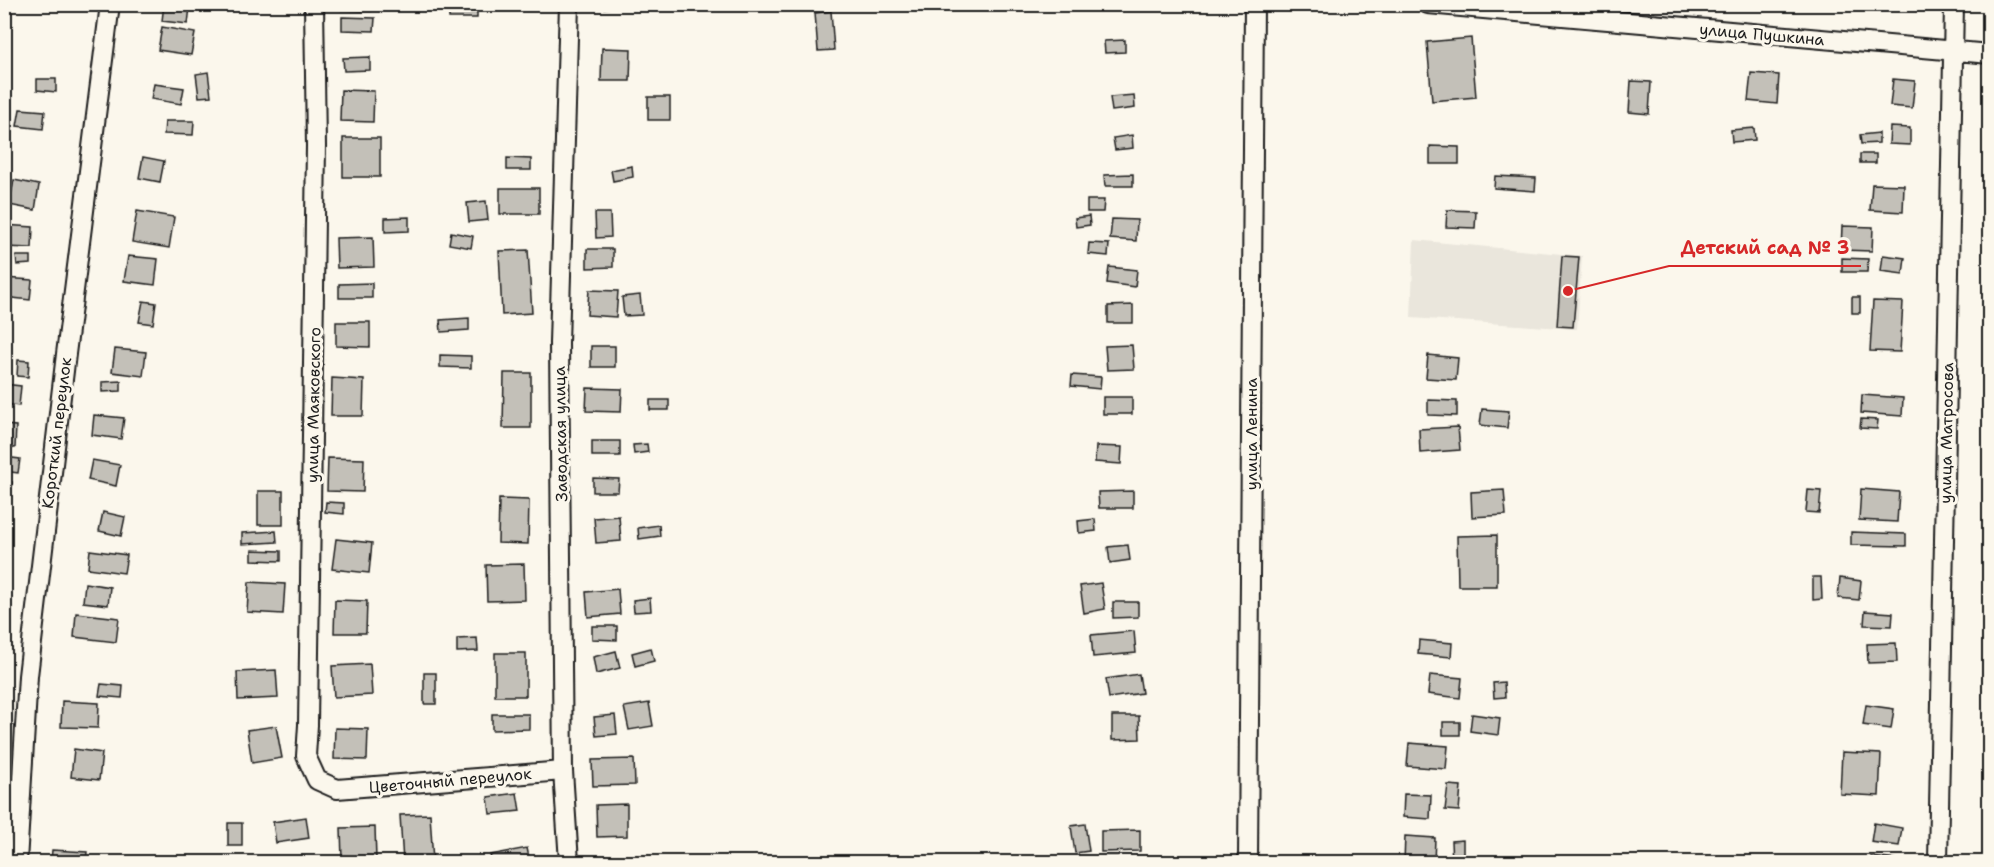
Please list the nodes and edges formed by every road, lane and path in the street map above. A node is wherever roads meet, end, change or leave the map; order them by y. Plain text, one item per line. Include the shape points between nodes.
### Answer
1 (110, 4) edge
2 (314, 4) edge
3 (569, 4) edge
4 (1254, 4) edge
5 (1428, 4) edge
6 (1954, 4) edge
7 (1953, 51) junction
8 (1989, 54) edge
9 (563, 771) junction
10 (337, 789) joint
11 (17, 862) edge
12 (568, 862) edge
13 (1248, 862) edge
14 (1938, 862) edge

1 - 11 street, Короткий переулок via 28,676
2 - 10 street, улица Маяковского via 316,146 306,756 317,780
3 - 9 street, Заводская улица via 559,343
4 - 13 street, улица Ленина
5 - 7 street, улица Пушкина
6 - 7 street, улица Матросова
7 - 8 street, улица Пушкина
7 - 14 street, улица Матросова
9 - 10 street, Цветочный переулок
9 - 12 street, Заводская улица

